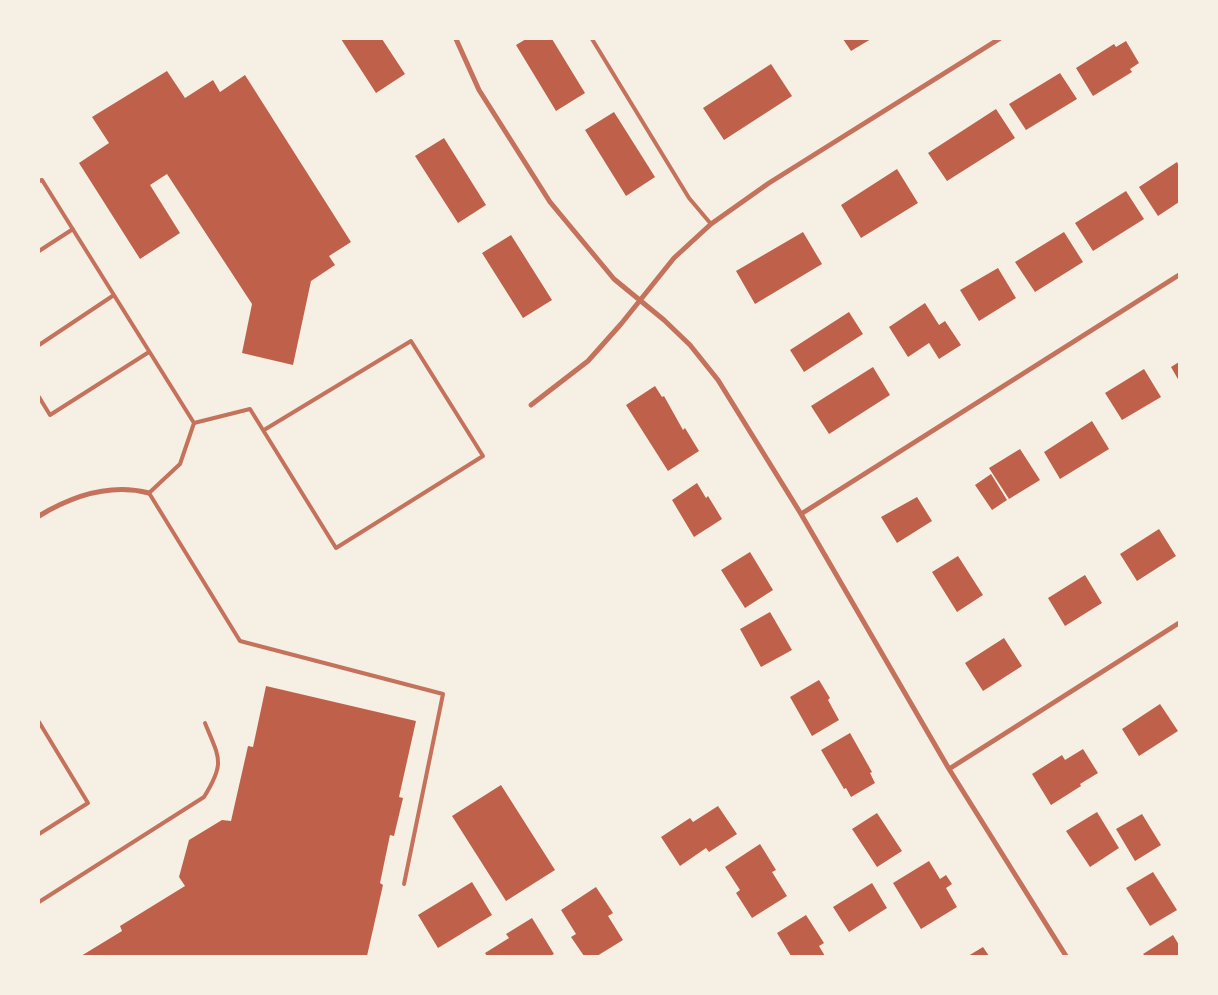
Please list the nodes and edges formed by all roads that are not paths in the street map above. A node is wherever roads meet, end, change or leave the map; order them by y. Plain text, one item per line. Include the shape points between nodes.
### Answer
1 (456, 39) edge
2 (592, 39) edge
3 (999, 39) edge
4 (39, 181) edge
5 (711, 224) junction
6 (73, 229) junction
7 (39, 250) edge
8 (1179, 275) edge
9 (114, 295) junction
10 (640, 301) junction
11 (39, 345) edge
12 (149, 352) junction
13 (39, 397) edge
14 (531, 405) dead end
15 (194, 423) junction
16 (264, 430) junction
17 (149, 493) junction
18 (801, 514) junction
19 (39, 516) edge
20 (1179, 623) edge
21 (39, 722) edge
22 (205, 723) dead end
23 (949, 769) junction
24 (39, 834) edge
25 (404, 884) dead end
26 (39, 902) edge
27 (1066, 956) edge

1 - 10 street via 479,90 550,202 614,279
2 - 5 lane via 689,198
3 - 5 street via 769,183
4 - 6 lane via 42,180
5 - 10 street via 674,258
6 - 7 lane
6 - 9 lane
8 - 18 street
9 - 11 lane
9 - 12 lane
10 - 14 street via 604,346
10 - 18 street via 690,345 718,380
12 - 13 lane via 50,415
12 - 15 lane
15 - 16 lane via 250,409
15 - 17 lane via 180,464
16 - 16 lane via 336,548 483,456 411,341
17 - 19 street via 134,489 87,494
17 - 25 lane via 240,640 443,694
18 - 23 street
20 - 23 street
21 - 24 lane via 88,802
22 - 26 lane via 218,756 218,770 204,797
23 - 27 street

